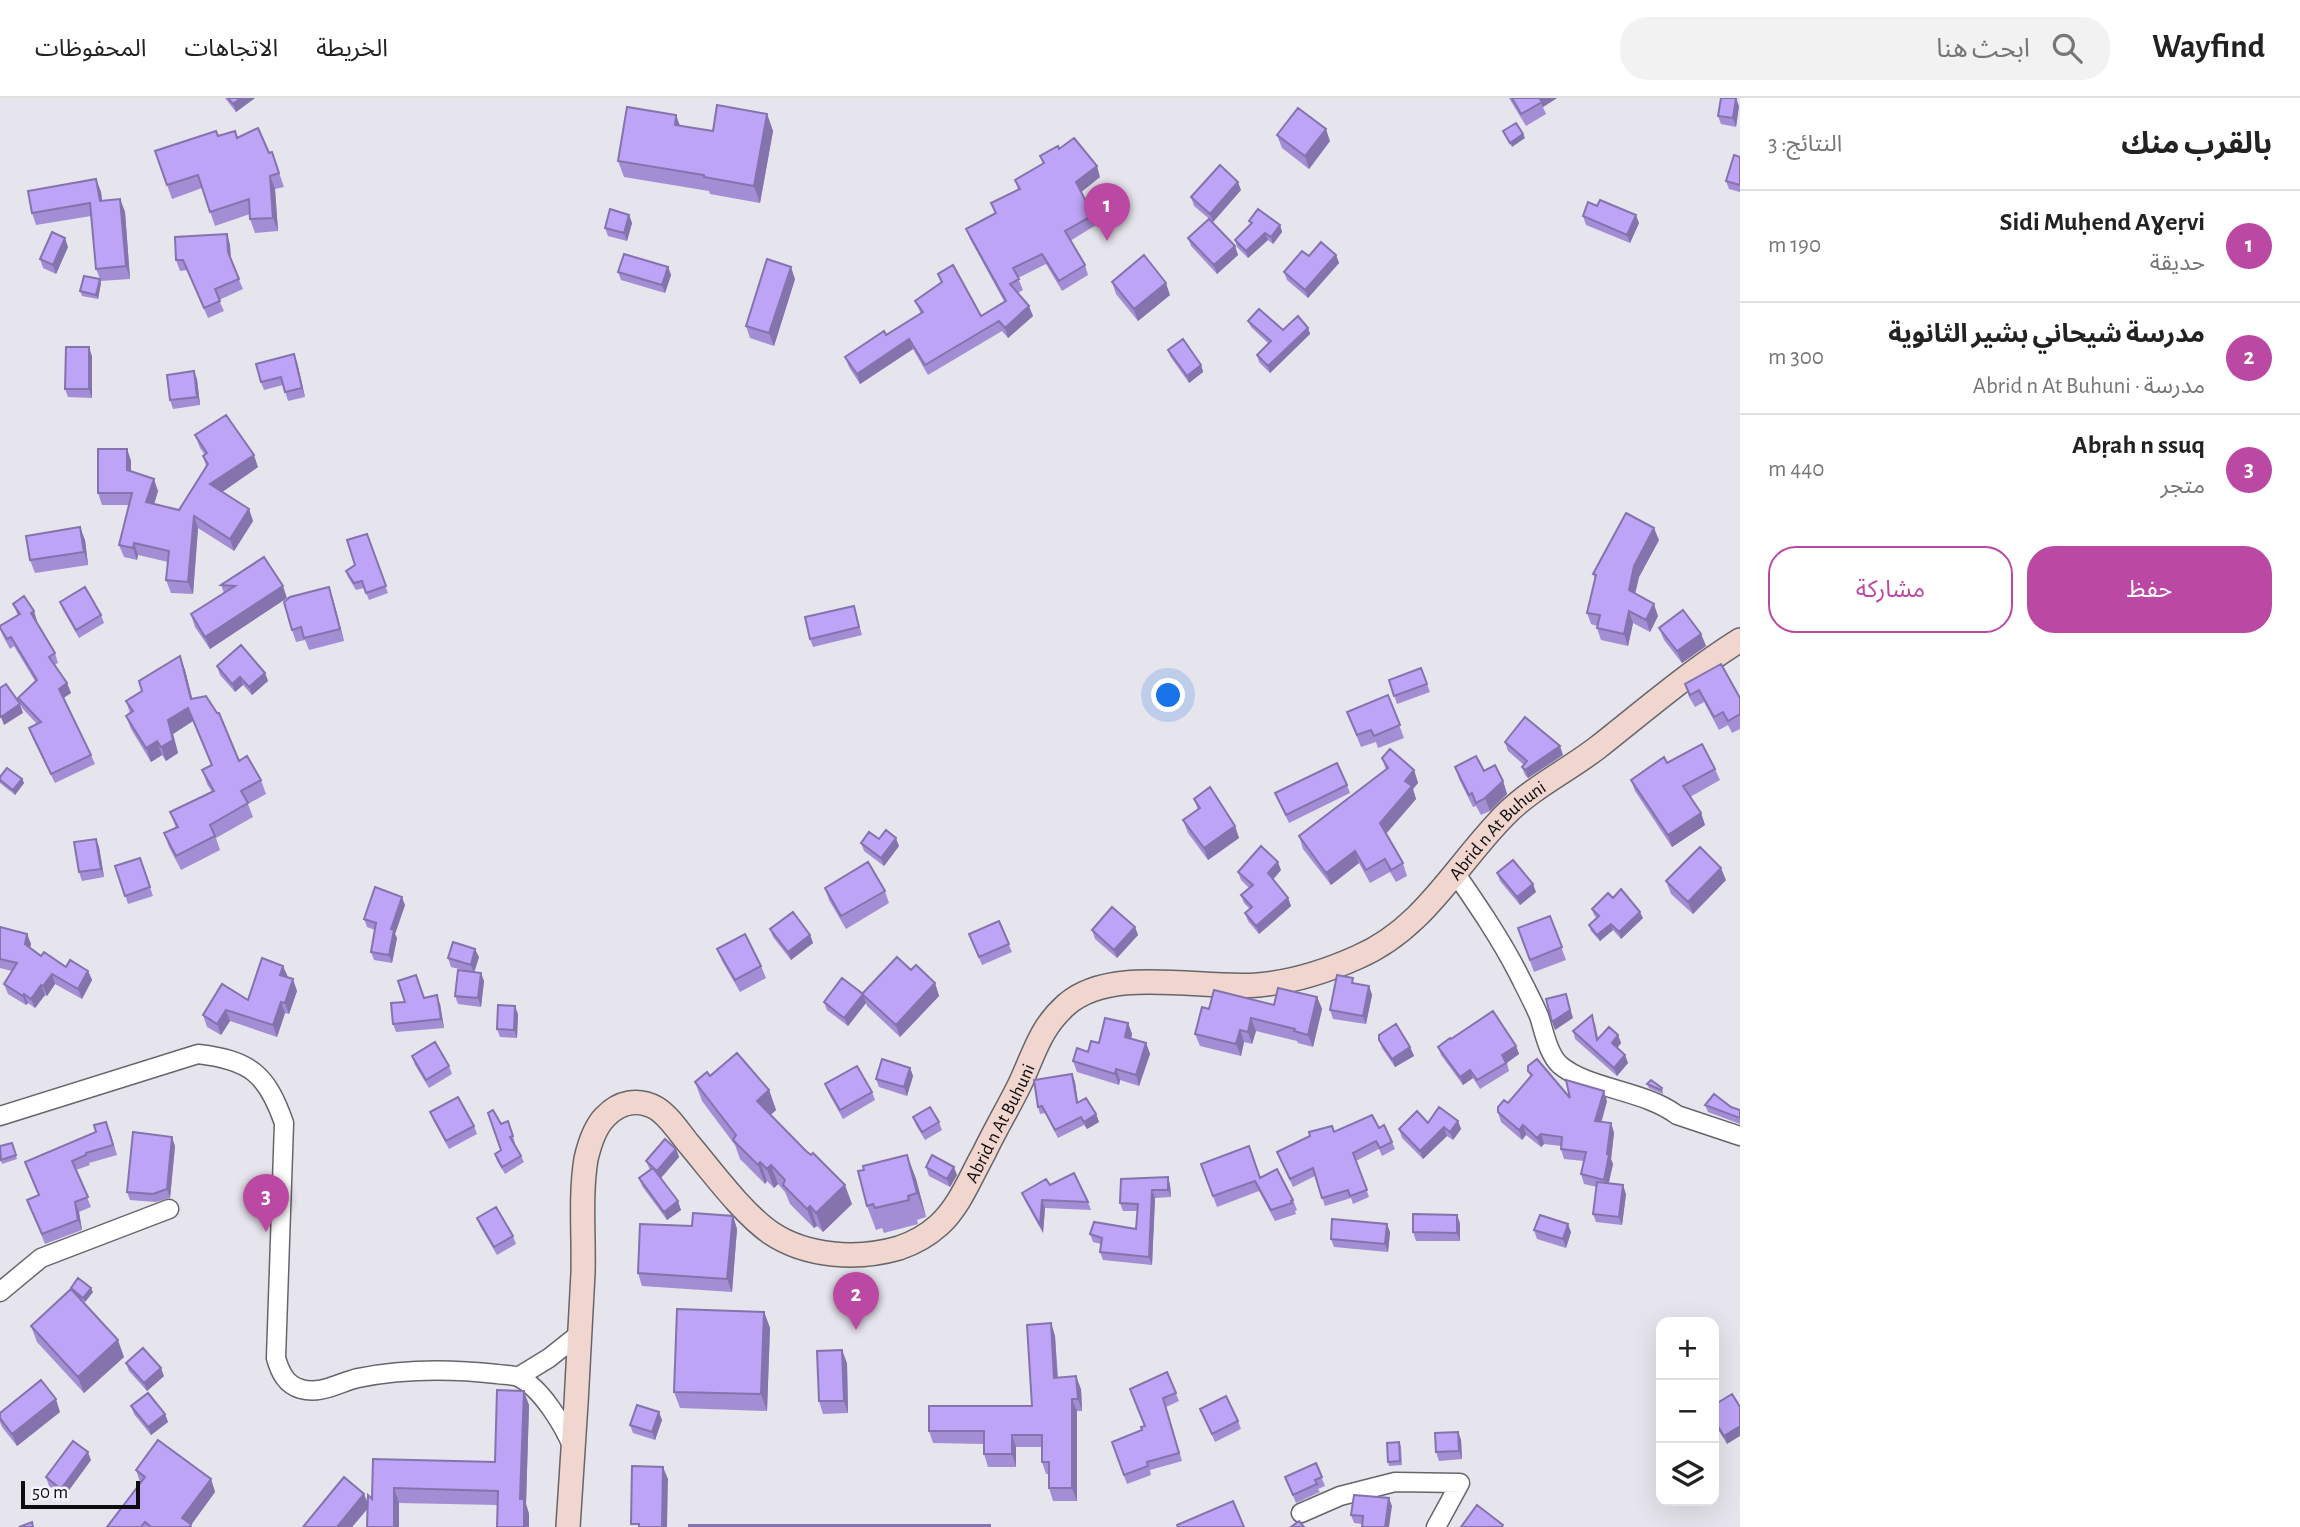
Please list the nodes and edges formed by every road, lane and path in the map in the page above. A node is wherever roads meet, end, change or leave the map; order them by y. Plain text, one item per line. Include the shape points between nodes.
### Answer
1 (1740, 640) edge
2 (1456, 874) junction
3 (0, 1116) edge
4 (1740, 1136) edge
5 (169, 1209) dead end
6 (0, 1292) edge
7 (578, 1335) junction
8 (518, 1377) junction
9 (573, 1449) junction
10 (1301, 1513) dead end
11 (568, 1527) edge
12 (1436, 1527) edge

1 - 2 street, Abrid n At Buhuni via 1530,793 1505,815
2 - 4 street via 1506,951 1562,1067
2 - 7 street, Abrid n At Buhuni via 1387,942 1315,973 1259,985 1174,982 1112,986 1074,998 1045,1026 1018,1087 943,1222 899,1248 824,1254 787,1241 768,1231 732,1195 657,1109 621,1104 597,1129 587,1156
3 - 8 street via 198,1054 228,1057 255,1072 274,1095 284,1123 276,1358 288,1382 313,1391 407,1372
5 - 6 street via 41,1258
7 - 8 street
7 - 9 street, Abrid n At Buhuni
8 - 9 street via 546,1402
9 - 11 street, Abrid n At Buhuni
10 - 12 street via 1340,1496 1395,1482 1460,1483

